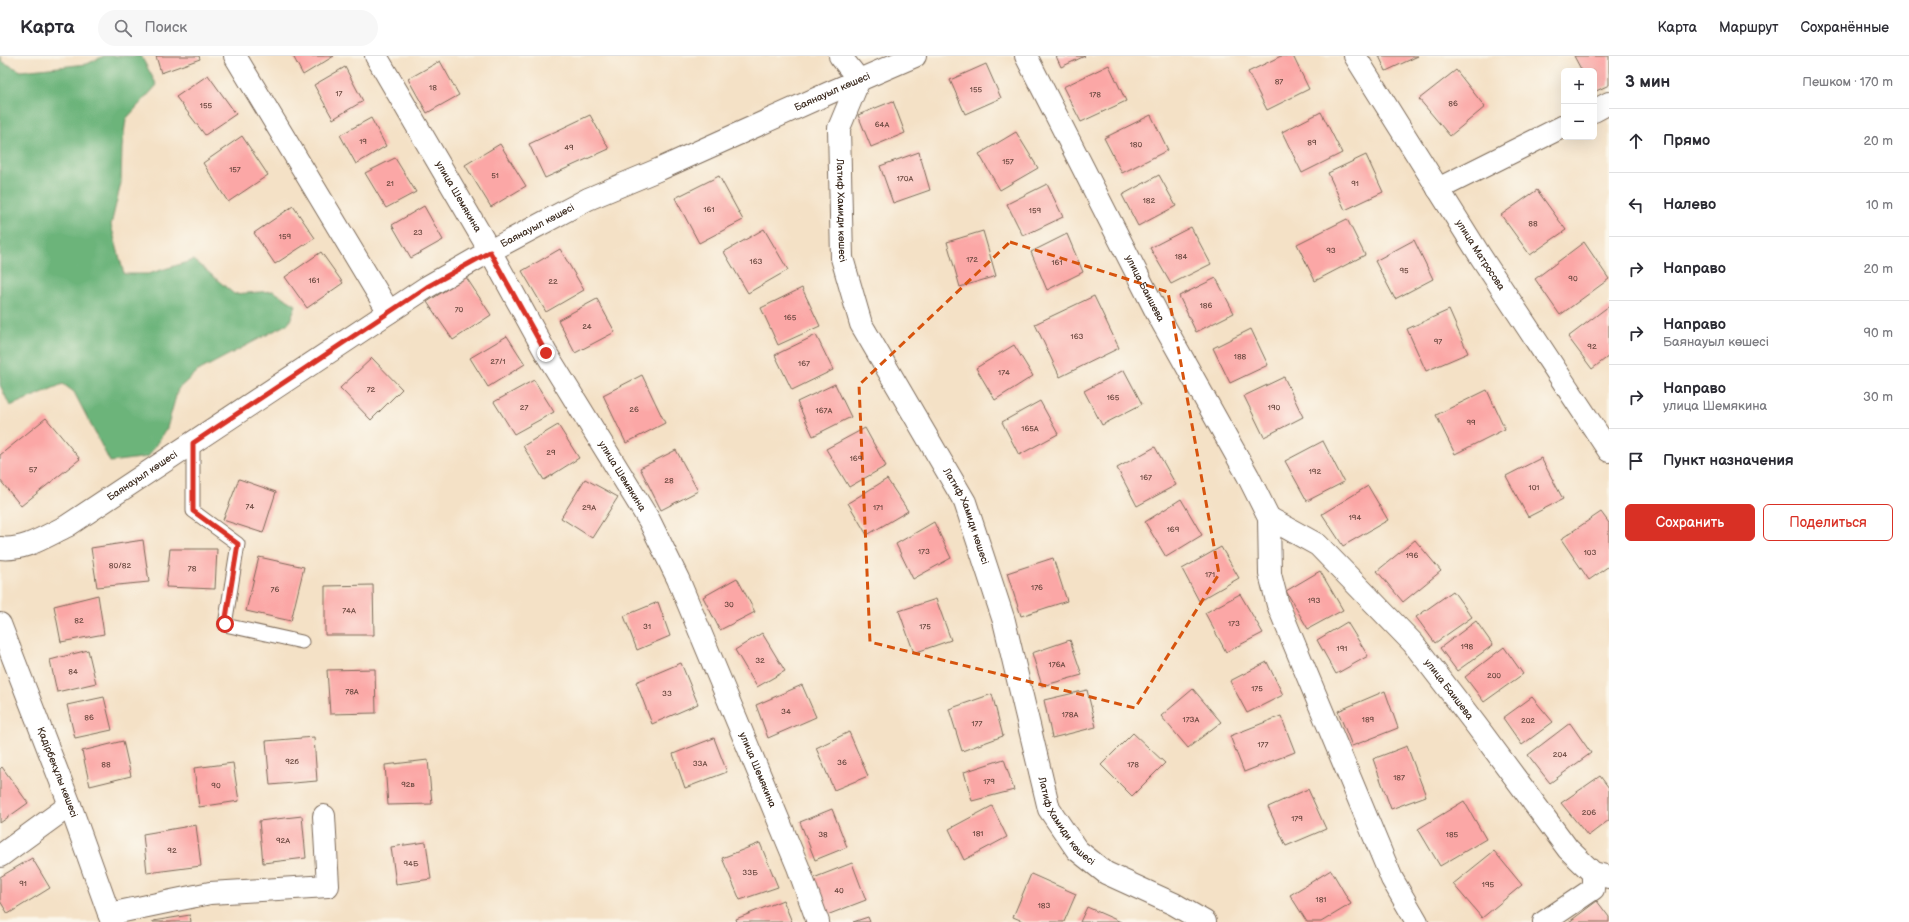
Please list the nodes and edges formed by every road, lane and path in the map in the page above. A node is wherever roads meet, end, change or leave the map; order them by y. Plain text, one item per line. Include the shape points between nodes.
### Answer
1 (235, 56) edge
2 (376, 56) edge
3 (840, 56) edge
4 (915, 56) edge
5 (1026, 56) edge
6 (1355, 56) edge
7 (859, 80) junction
8 (1609, 104) edge
9 (1597, 110) edge
10 (1561, 128) edge
11 (1438, 189) junction
12 (490, 252) junction
13 (389, 312) junction
14 (193, 443) junction
15 (1609, 451) edge
16 (1270, 518) junction
17 (0, 548) edge
18 (0, 624) edge
19 (302, 642) dead end
20 (70, 805) junction
21 (324, 816) dead end
22 (0, 856) edge
23 (1601, 875) edge
24 (110, 918) edge
25 (818, 922) edge
26 (1205, 922) edge
27 (1417, 922) edge
28 (1544, 922) edge

1 - 13 street
2 - 12 street, улица Шемякина
3 - 7 street
4 - 7 street, Баянауыл көшесі
5 - 16 street, улица Баишева via 1156,313
6 - 11 street, улица Матросова
7 - 12 street, Баянауыл көшесі via 588,199
7 - 26 street, Латиф Хамиди көшесі via 839,128 842,258 861,324 965,502 1004,621 1050,809 1076,850 1106,873 1174,904
8 - 9 street
10 - 11 street
11 - 15 street, улица Матросова
12 - 13 street, Баянауыл көшесі via 427,287
12 - 25 street, улица Шемякина via 546,353 649,520 678,579 798,867
13 - 14 street, Баянауыл көшесі
14 - 17 street, Баянауыл көшесі via 66,526 12,550
14 - 19 lane via 193,511 238,544 225,624
16 - 23 street, улица Баишева via 1318,545 1412,643 1568,849
16 - 27 street, улица Баишева via 1270,574 1278,605 1392,879
18 - 20 street, Қадірбекұлы көшесі
20 - 22 street
20 - 24 street, Қадірбекұлы көшесі
21 - 24 street via 328,886 210,893
23 - 28 street via 1594,889

